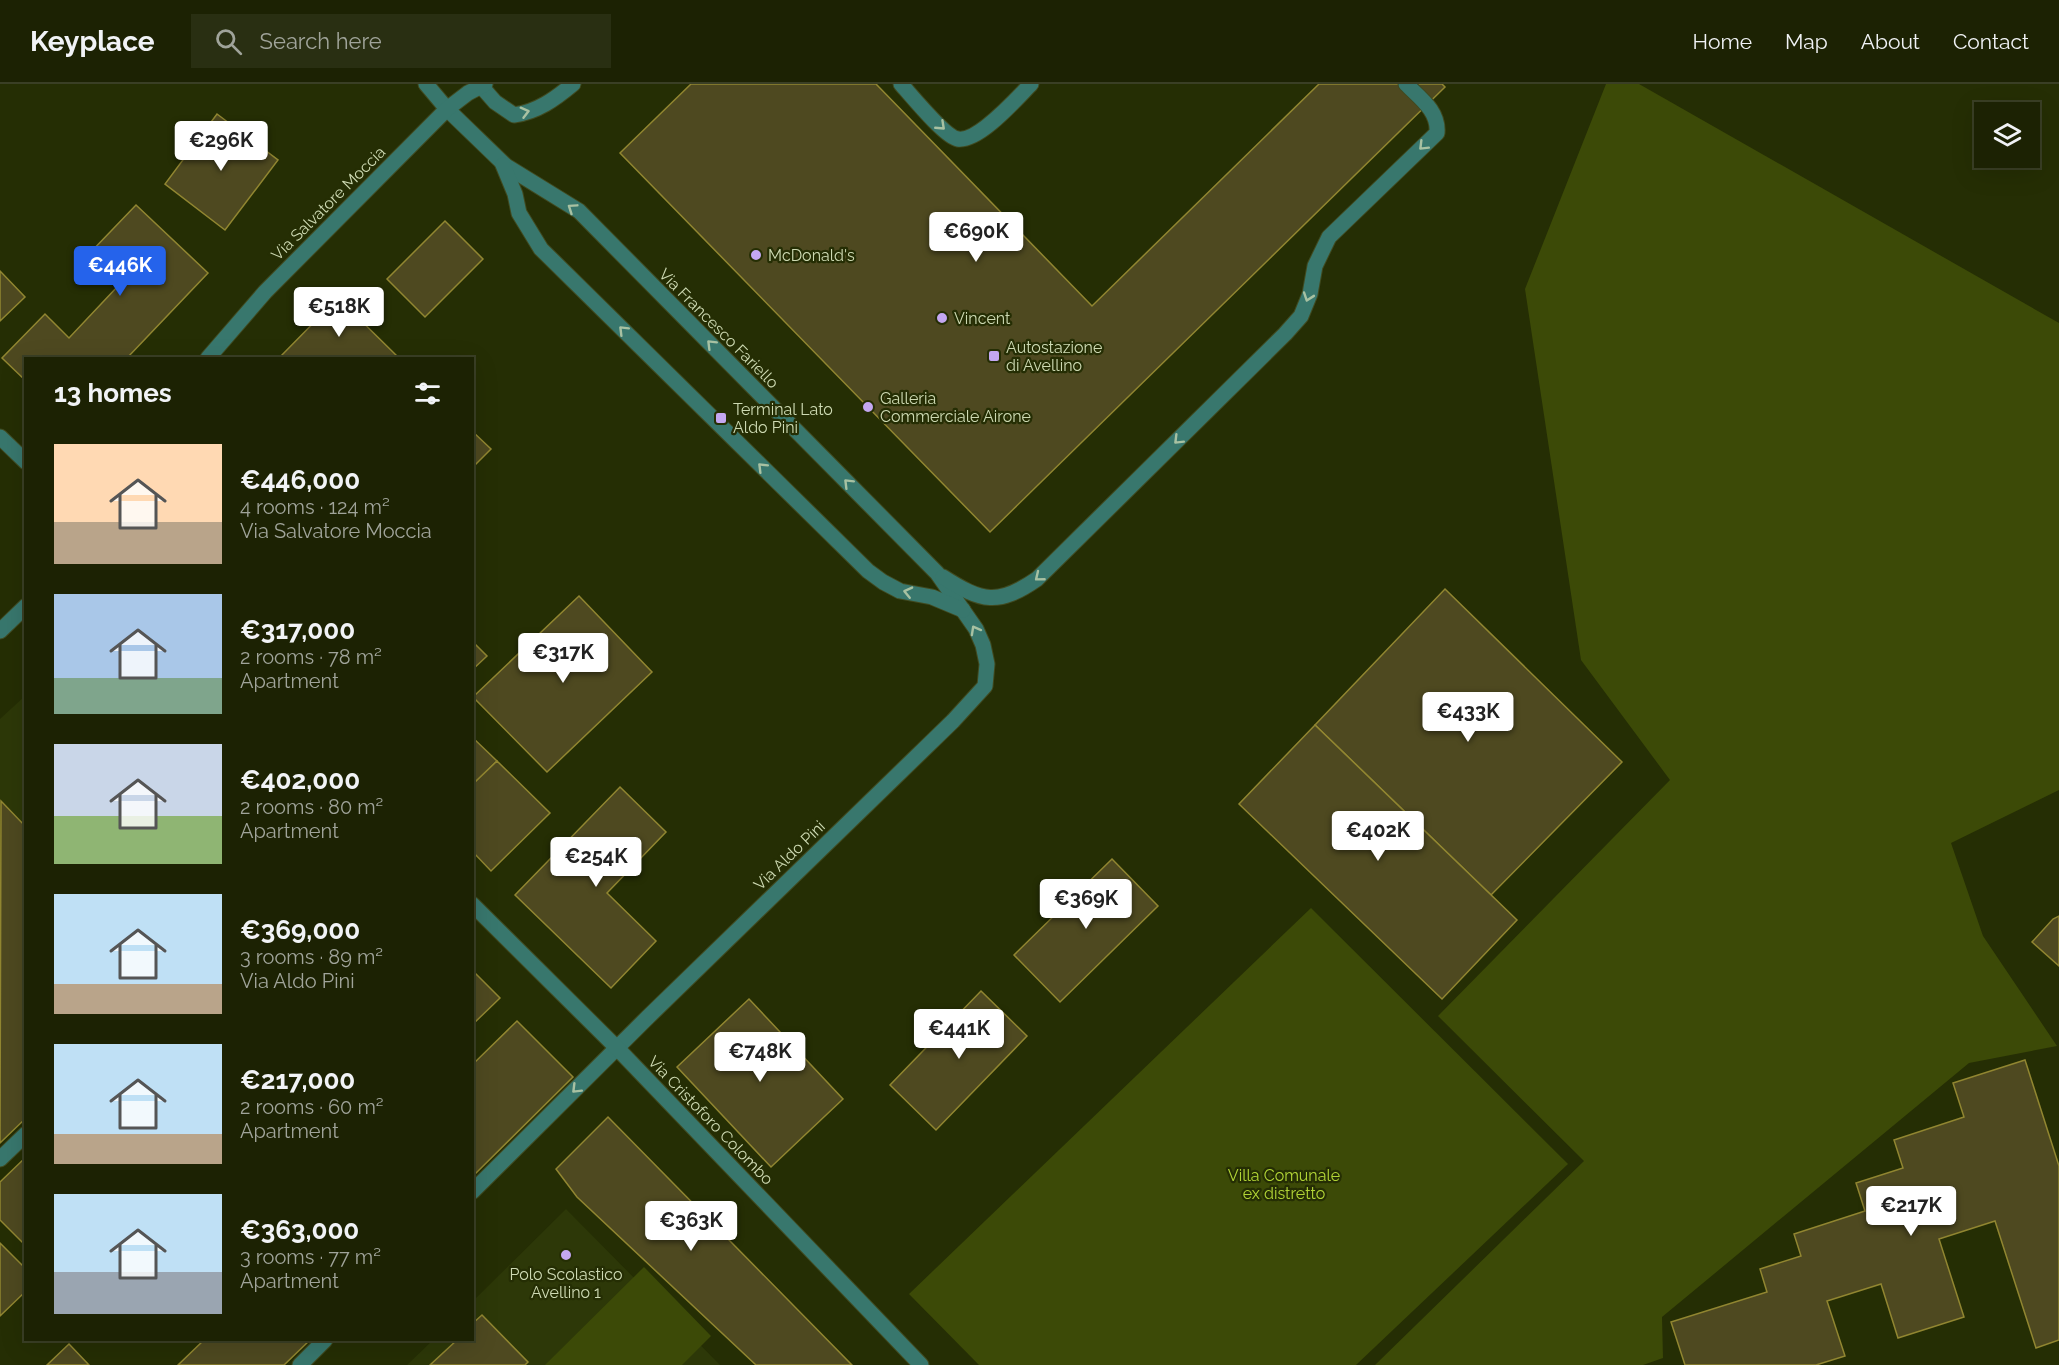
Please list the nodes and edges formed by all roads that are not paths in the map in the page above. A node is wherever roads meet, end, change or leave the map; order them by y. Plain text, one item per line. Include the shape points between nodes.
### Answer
1 (426, 84) edge
2 (573, 84) edge
3 (901, 84) edge
4 (1031, 84) edge
5 (1406, 84) edge
6 (483, 85) edge
7 (447, 109) junction
8 (501, 162) junction
9 (209, 357) edge
10 (0, 437) edge
11 (24, 460) edge
12 (937, 573) junction
13 (24, 608) edge
14 (963, 610) junction
15 (0, 631) edge
16 (985, 686) joint
17 (474, 906) edge
18 (617, 1048) junction
19 (24, 1136) edge
20 (0, 1159) edge
21 (474, 1190) edge
22 (325, 1341) edge
23 (300, 1365) edge
24 (921, 1365) edge

1 - 7 street, Via Francesco Fariello
6 -> 2 street via 495,102 514,115 542,107
3 -> 4 street via 956,139 969,138 981,130
5 -> 12 street via 1434,113 1437,133 1329,237 1301,316 1285,333 1037,579 1013,594 982,597
6 - 7 street, Via Salvatore Moccia
7 - 8 street, Via Francesco Fariello
7 - 9 street, Via Salvatore Moccia via 265,292
12 -> 8 street, Via Francesco Fariello via 579,211
14 -> 8 street via 932,597 900,591 868,571 541,249 519,213 510,178
10 - 11 street
12 - 14 street, Via Francesco Fariello
13 - 15 street
16 -> 14 street, Via Francesco Fariello via 987,664 983,645
16 - 18 street, Via Aldo Pini
17 - 18 street, Via Cristoforo Colombo
18 -> 21 street, Via Aldo Pini
18 - 24 street, Via Cristoforo Colombo
19 - 20 street
22 - 23 street

